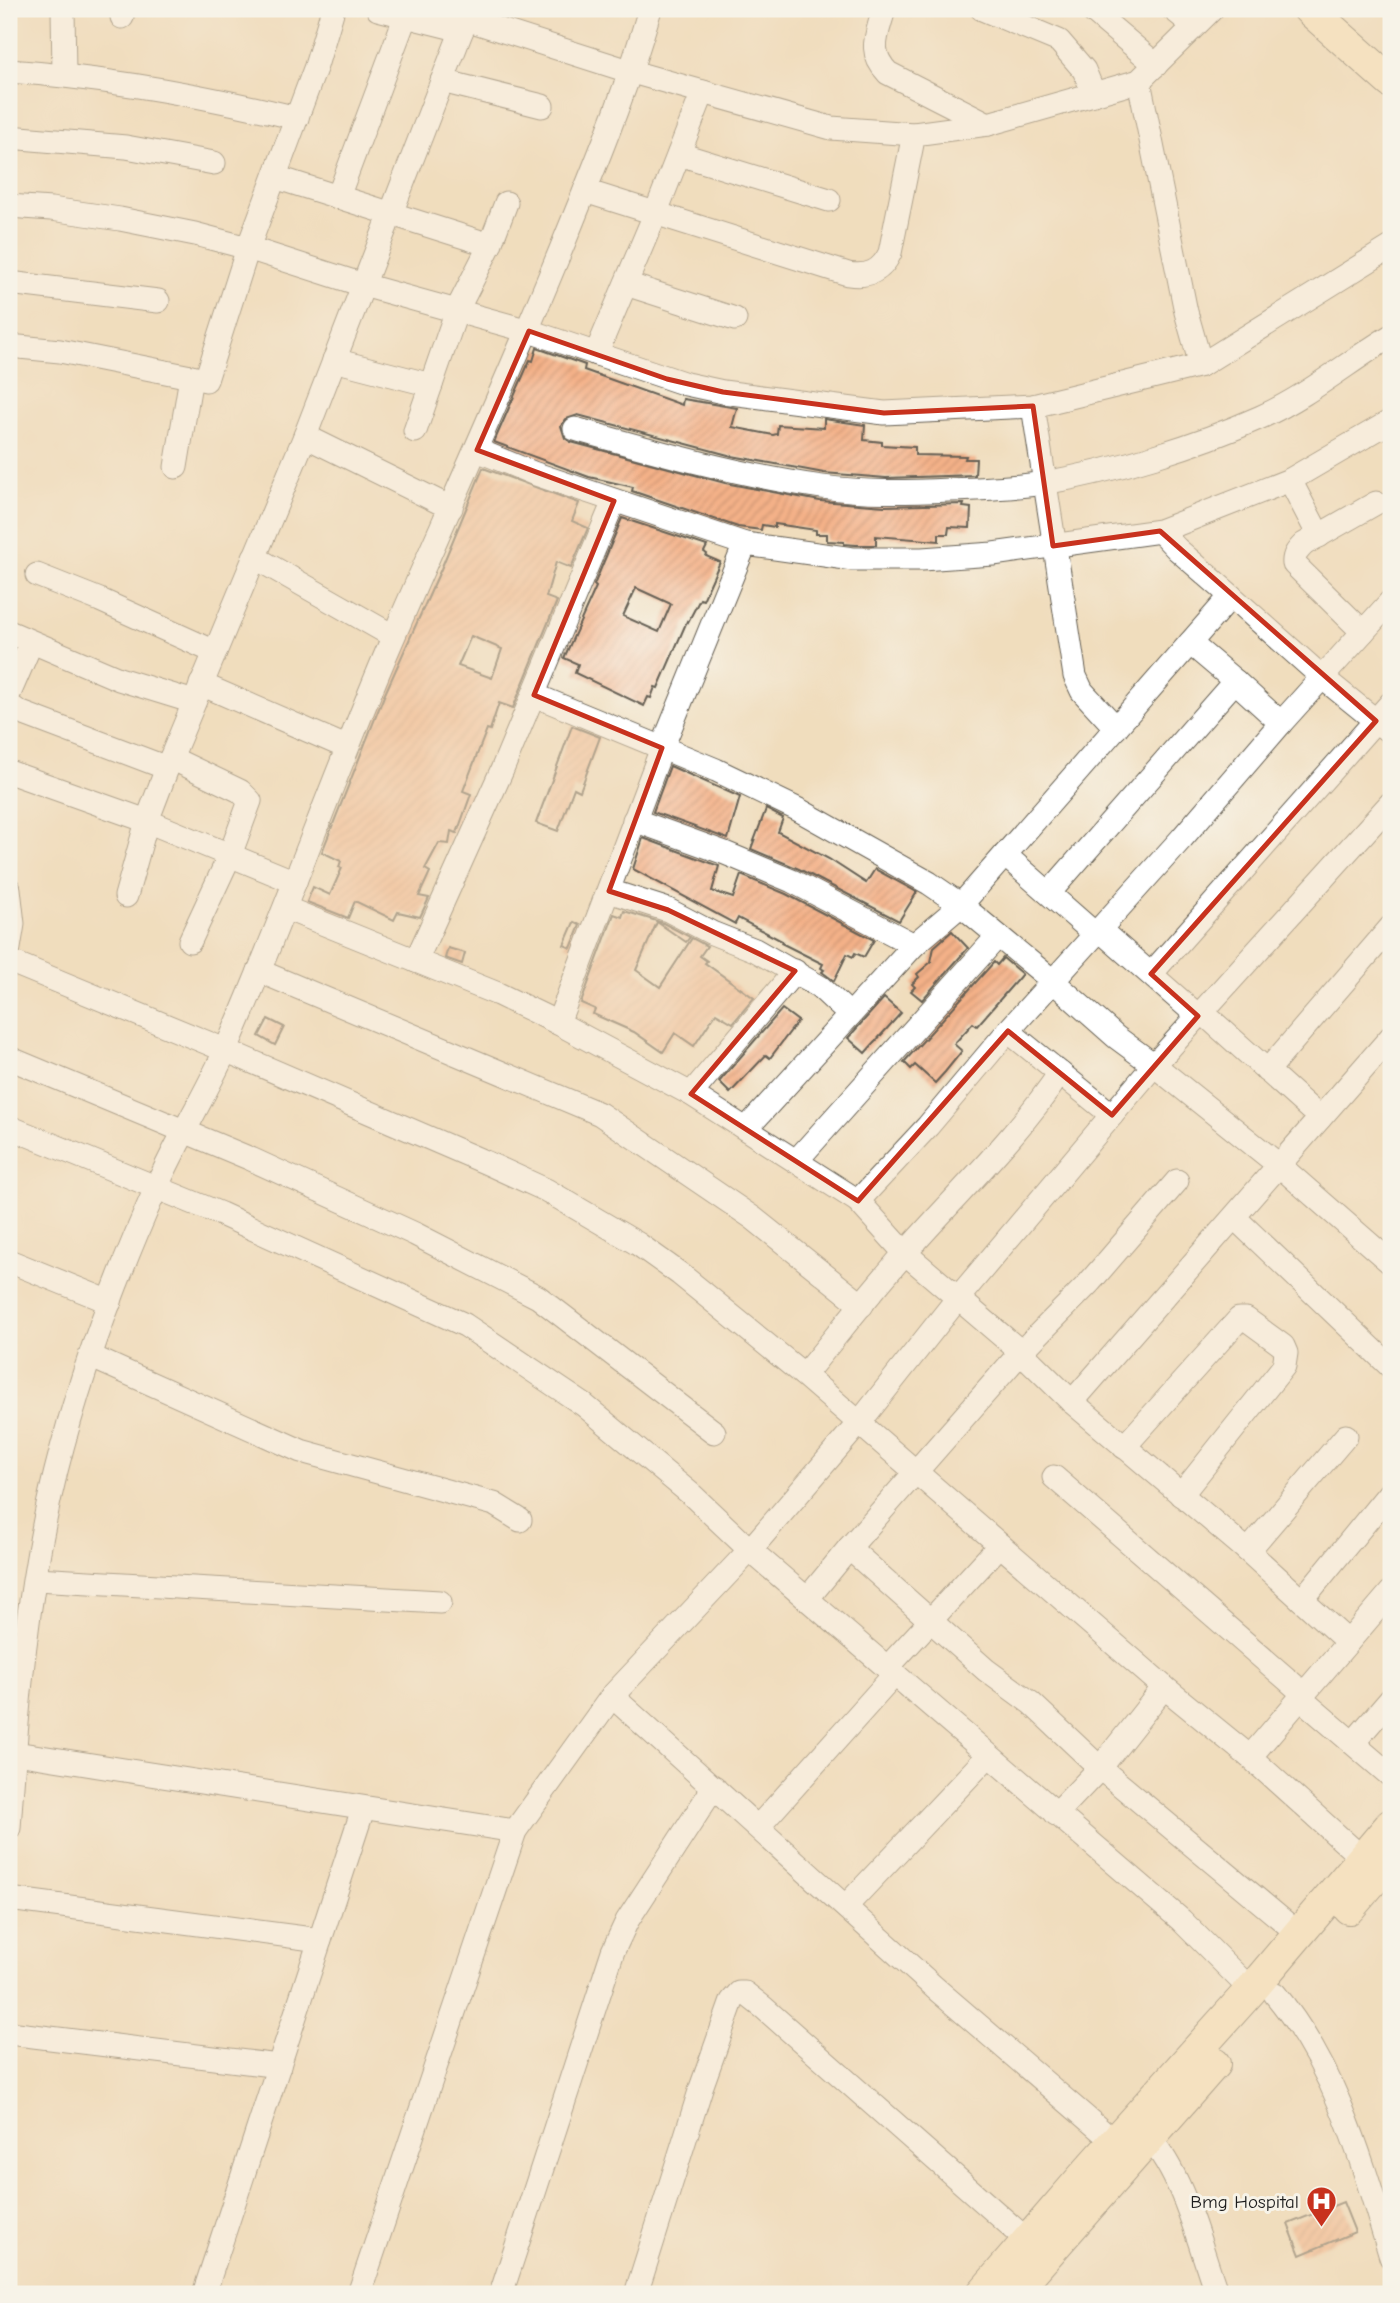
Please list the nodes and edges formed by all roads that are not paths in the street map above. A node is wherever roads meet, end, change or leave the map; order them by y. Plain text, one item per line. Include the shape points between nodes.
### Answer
1 (63, 9) edge
2 (333, 9) edge
3 (378, 9) edge
4 (650, 9) edge
5 (884, 9) edge
6 (982, 9) edge
7 (1090, 9) edge
8 (1173, 9) edge
9 (1212, 9) edge
10 (1309, 9) edge
11 (405, 15) junction
12 (466, 19) edge
13 (1194, 26) junction
14 (9, 60) edge
15 (1156, 65) junction
16 (9, 71) edge
17 (632, 72) junction
18 (64, 75) junction
19 (442, 81) junction
20 (1139, 81) junction
21 (1391, 82) edge
22 (703, 92) junction
23 (1094, 94) junction
24 (542, 106) dead end
25 (297, 118) junction
26 (988, 124) junction
27 (914, 134) junction
28 (9, 137) edge
29 (679, 154) junction
30 (214, 163) dead end
31 (275, 177) junction
32 (585, 191) junction
33 (338, 197) junction
34 (829, 200) dead end
35 (506, 203) dead end
36 (9, 206) edge
37 (656, 212) junction
38 (391, 214) junction
39 (490, 245) junction
40 (1391, 247) edge
41 (248, 248) junction
42 (9, 283) edge
43 (626, 284) junction
44 (363, 285) junction
45 (158, 301) dead end
46 (457, 310) junction
47 (735, 318) dead end
48 (529, 331) junction
49 (1391, 335) edge
50 (9, 346) edge
51 (596, 354) junction
52 (334, 360) junction
53 (1201, 365) junction
54 (191, 377) junction
55 (431, 384) junction
56 (1033, 407) junction
57 (1391, 421) edge
58 (575, 429) dead end
59 (415, 431) dead end
60 (305, 436) junction
61 (477, 450) junction
62 (176, 467) dead end
63 (1290, 480) junction
64 (1044, 483) junction
65 (614, 501) junction
66 (1376, 503) dead end
67 (451, 508) junction
68 (1160, 531) junction
69 (1319, 536) junction
70 (745, 544) junction
71 (1053, 546) junction
72 (254, 557) junction
73 (37, 575) dead end
74 (1231, 596) junction
75 (1391, 601) edge
76 (9, 632) edge
77 (1363, 632) junction
78 (393, 636) junction
79 (31, 643) junction
80 (1190, 643) junction
81 (215, 652) junction
82 (1323, 678) junction
83 (1236, 681) junction
84 (197, 693) junction
85 (9, 694) edge
86 (534, 695) junction
87 (1391, 703) edge
88 (9, 705) edge
89 (1281, 723) junction
90 (1383, 727) edge
91 (1116, 728) junction
92 (346, 747) junction
93 (662, 748) junction
94 (169, 763) junction
95 (9, 772) edge
96 (1391, 803) edge
97 (634, 820) junction
98 (147, 821) junction
99 (230, 855) junction
100 (1006, 855) junction
101 (295, 882) junction
102 (9, 889) edge
103 (609, 891) junction
104 (1049, 893) junction
105 (126, 896) dead end
106 (961, 905) junction
107 (285, 908) junction
108 (1391, 926) edge
109 (1098, 932) junction
110 (997, 937) junction
111 (190, 941) dead end
112 (914, 946) junction
113 (9, 948) edge
114 (9, 961) edge
115 (415, 961) junction
116 (258, 971) junction
117 (795, 971) junction
118 (1151, 974) junction
119 (1054, 982) junction
120 (1200, 1014) junction
121 (850, 1015) junction
122 (558, 1023) junction
123 (1008, 1031) junction
124 (1391, 1037) edge
125 (225, 1050) junction
126 (9, 1058) edge
127 (1154, 1065) junction
128 (1267, 1071) junction
129 (1060, 1073) junction
130 (691, 1094) junction
131 (1112, 1115) junction
132 (1320, 1118) junction
133 (9, 1126) edge
134 (746, 1129) junction
135 (184, 1130) junction
136 (797, 1160) junction
137 (1280, 1166) junction
138 (1177, 1181) dead end
139 (157, 1186) junction
140 (858, 1201) junction
141 (1234, 1218) junction
142 (905, 1253) junction
143 (9, 1261) edge
144 (1391, 1264) edge
145 (958, 1298) junction
146 (110, 1302) junction
147 (862, 1305) junction
148 (1021, 1352) junction
149 (1387, 1354) edge
150 (92, 1357) junction
151 (804, 1375) junction
152 (1072, 1402) junction
153 (859, 1423) junction
154 (714, 1432) dead end
155 (1346, 1436) dead end
156 (1124, 1447) junction
157 (915, 1472) junction
158 (1054, 1477) dead end
159 (1391, 1491) edge
160 (1181, 1495) junction
161 (520, 1520) dead end
162 (1000, 1545) junction
163 (849, 1548) junction
164 (750, 1550) junction
165 (1248, 1551) junction
166 (36, 1578) junction
167 (1391, 1592) edge
168 (807, 1599) junction
169 (1302, 1600) junction
170 (440, 1602) dead end
171 (19, 1617) edge
172 (930, 1620) junction
173 (1348, 1642) junction
174 (891, 1671) junction
175 (1164, 1687) junction
176 (612, 1696) junction
177 (1302, 1696) junction
178 (1391, 1699) edge
179 (1353, 1743) junction
180 (11, 1752) edge
181 (988, 1756) junction
182 (1250, 1757) junction
183 (1100, 1768) junction
184 (1391, 1776) edge
185 (713, 1787) junction
186 (363, 1809) junction
187 (1056, 1814) junction
188 (758, 1827) junction
189 (9, 1828) edge
190 (515, 1831) junction
191 (1382, 1849) edge
192 (9, 1899) edge
193 (846, 1906) junction
194 (1299, 1934) junction
195 (320, 1940) junction
196 (1263, 1992) junction
197 (9, 2033) edge
198 (279, 2066) junction
199 (1132, 2146) junction
200 (1028, 2241) junction
201 (1391, 2258) edge
202 (204, 2294) edge
203 (359, 2294) edge
204 (501, 2294) edge
205 (636, 2294) edge
206 (982, 2294) edge
207 (1012, 2294) edge
208 (1217, 2294) edge

1 - 18 street
2 - 25 street
3 - 11 street
4 - 17 street
5 - 26 street via 874,49 878,63 888,73
6 - 23 street via 1059,41 1084,71
7 - 15 street
8 - 13 street
9 - 13 street
10 - 21 street
11 - 12 street
11 - 33 street
12 - 17 street
12 - 19 street
13 - 15 street
14 - 16 street
15 - 20 street
16 - 18 street
17 - 22 street
17 - 32 street
18 - 25 street via 179,92
19 - 24 street
19 - 38 street
20 - 23 street
20 - 53 street
22 - 27 street via 831,128
22 - 29 street
23 - 26 street
25 - 31 street
26 - 27 street
27 - 37 street via 890,253 885,264 872,273 848,274
28 - 30 street via 126,147
29 - 34 street
29 - 37 street
31 - 33 street
31 - 41 street
32 - 37 street
32 - 48 street
33 - 38 street
35 - 39 street
36 - 41 street via 120,219
37 - 43 street
38 - 39 street
38 - 44 street
39 - 46 street
40 - 53 street
41 - 44 street
41 - 54 street via 206,380
42 - 45 street
43 - 47 street
43 - 51 street
44 - 46 street
44 - 52 street
46 - 48 street
46 - 55 street
48 - 51 street
48 - 61 street
49 - 64 street via 1263,416 1142,460
50 - 54 street via 61,351
51 - 56 street via 706,388 884,413
52 - 55 street
52 - 60 street
53 - 56 street
54 - 62 street
55 - 59 street
56 - 64 street
57 - 63 street
58 - 64 street via 697,464 822,487 915,492
60 - 67 street
60 - 72 street
61 - 65 street via 552,469
61 - 67 street
63 - 68 street
63 - 69 street
64 - 71 street
65 - 70 street
65 - 86 street
66 - 69 street
67 - 78 street
68 - 71 street
68 - 74 street
69 - 77 street via 1304,544 1294,564
70 - 71 street via 853,559 922,559
70 - 93 street
71 - 91 street via 1075,676 1082,691
72 - 78 street
72 - 81 street
73 - 81 street
74 - 80 street
74 - 82 street
75 - 77 street
76 - 79 street
77 - 82 street
78 - 92 street
79 - 84 street via 119,679
79 - 85 street
80 - 83 street
80 - 91 street
81 - 84 street
82 - 89 street
82 - 90 street
83 - 89 street
83 - 104 street
84 - 92 street
84 - 94 street
86 - 93 street
86 - 115 street
87 - 90 street
88 - 94 street
89 - 109 street
90 - 118 street
91 - 100 street
92 - 101 street
93 - 97 street
93 - 106 street via 799,810
94 - 98 street
94 - 99 street via 240,791 250,801
95 - 98 street
96 - 120 street
97 - 103 street
97 - 112 street via 792,881
98 - 99 street
98 - 105 street
99 - 101 street
99 - 111 street
100 - 104 street
100 - 106 street
101 - 107 street
102 - 113 street via 13,923
103 - 117 street via 668,910
103 - 122 street
104 - 109 street
106 - 110 street
106 - 112 street
107 - 115 street
107 - 116 street
108 - 128 street
109 - 118 street
109 - 119 street
110 - 119 street
110 - 136 street
112 - 121 street
114 - 125 street
115 - 122 street
116 - 125 street
116 - 147 street via 600,1114 753,1218
117 - 121 street
117 - 130 street
118 - 120 street
119 - 123 street
119 - 127 street
120 - 127 street
120 - 128 street
121 - 134 street
122 - 130 street
123 - 129 street
123 - 140 street
124 - 132 street
125 - 135 street
125 - 151 street via 546,1190 680,1274
126 - 135 street
127 - 131 street
127 - 137 street
128 - 132 street
129 - 131 street
129 - 142 street via 1000,1149
130 - 134 street
131 - 145 street
132 - 137 street
133 - 139 street
134 - 136 street
135 - 139 street
135 - 154 street via 415,1234 538,1297
136 - 140 street
137 - 141 street
137 - 144 street
138 - 148 street via 1089,1283
139 - 146 street
139 - 164 street via 465,1325 584,1405
140 - 142 street
141 - 149 street
141 - 152 street
142 - 145 street
142 - 147 street
143 - 146 street
145 - 148 street
145 - 153 street
146 - 150 street
147 - 151 street
148 - 152 street
148 - 157 street
150 - 161 street via 301,1451 494,1504
150 - 166 street via 56,1471
151 - 153 street
152 - 156 street
153 - 157 street
153 - 164 street
155 - 165 street
156 - 160 street
156 - 160 street via 1239,1319 1246,1319 1283,1346 1284,1366
157 - 162 street
157 - 163 street
158 - 177 street
159 - 169 street
160 - 165 street
162 - 172 street
162 - 175 street
163 - 168 street
163 - 172 street
164 - 168 street
164 - 176 street
165 - 169 street
166 - 170 street
166 - 171 street
167 - 173 street
168 - 174 street
169 - 173 street
171 - 180 street
172 - 174 street
172 - 183 street via 1031,1703
173 - 177 street
174 - 181 street
174 - 188 street
175 - 182 street
175 - 183 street
176 - 185 street
176 - 190 street
177 - 179 street
177 - 182 street
178 - 179 street
179 - 184 street
180 - 186 street
180 - 189 street
181 - 187 street
181 - 193 street
182 - 191 street
183 - 187 street
183 - 194 street
185 - 188 street
185 - 204 street via 612,1951
186 - 190 street
186 - 195 street
187 - 196 street
188 - 193 street
190 - 203 street
191 - 194 street
191 - 196 street
192 - 195 street
193 - 199 street via 935,1988
194 - 196 street
195 - 198 street
196 - 199 street
196 - 201 street via 1298,2022 1320,2060 1351,2132
197 - 198 street
198 - 202 street
199 - 200 street
199 - 207 street
199 - 208 street via 1163,2153
200 - 205 street via 764,2008 739,1993 732,2001 701,2088
200 - 206 street

